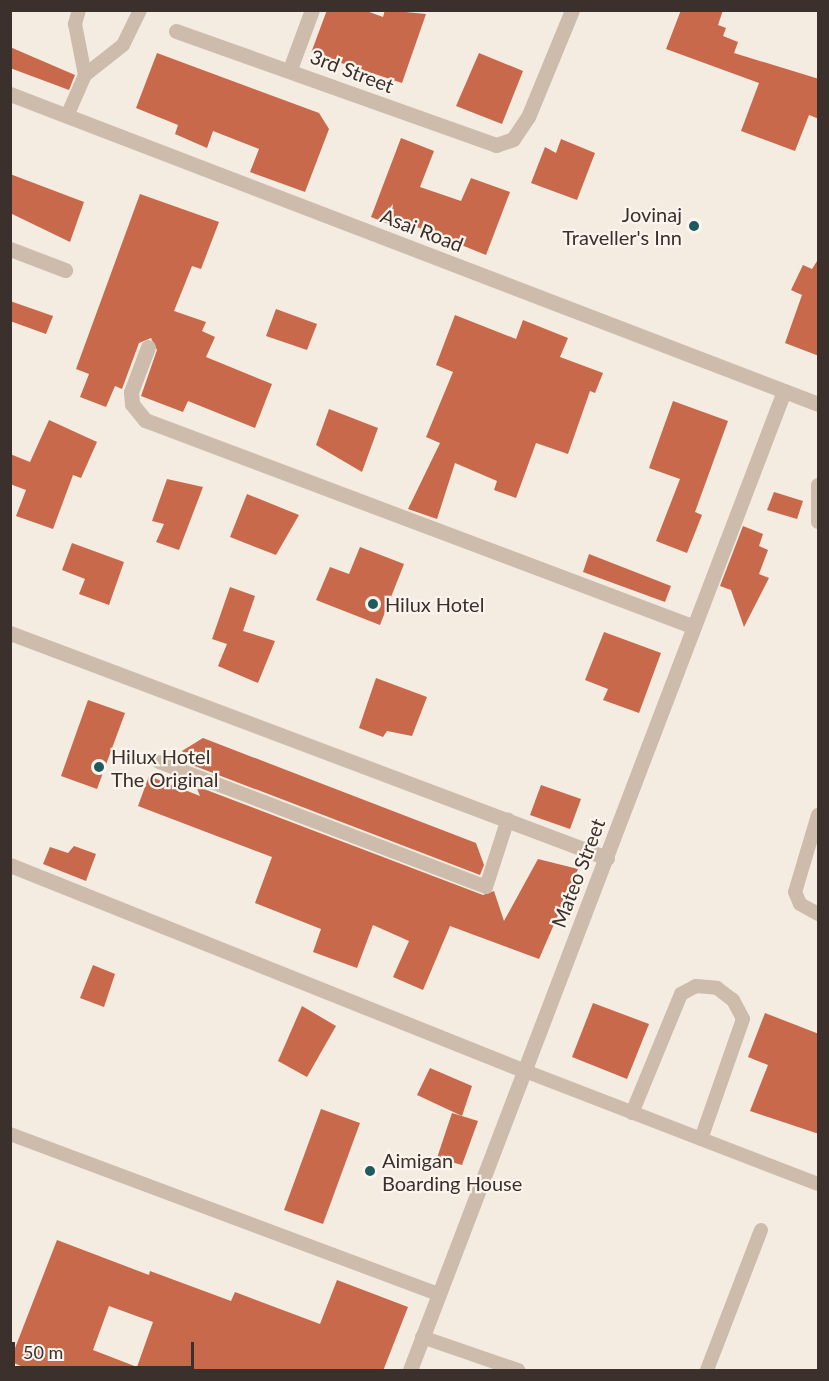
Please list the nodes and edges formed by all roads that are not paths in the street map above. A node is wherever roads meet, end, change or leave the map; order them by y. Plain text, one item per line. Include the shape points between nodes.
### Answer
1 (79, 10) edge
2 (140, 10) edge
3 (312, 10) edge
4 (572, 10) edge
5 (176, 31) dead end
6 (290, 69) junction
7 (85, 75) junction
8 (10, 94) edge
9 (67, 116) junction
10 (10, 249) edge
11 (65, 270) dead end
12 (148, 347) dead end
13 (784, 391) junction
14 (819, 404) edge
15 (819, 485) edge
16 (819, 522) edge
17 (692, 626) junction
18 (10, 633) edge
19 (159, 762) dead end
20 (819, 815) edge
21 (508, 819) junction
22 (607, 858) junction
23 (10, 865) edge
24 (819, 914) edge
25 (525, 1071) junction
26 (632, 1113) junction
27 (10, 1134) edge
28 (701, 1139) junction
29 (819, 1184) edge
30 (761, 1230) dead end
31 (440, 1294) junction
32 (422, 1337) junction
33 (410, 1371) edge
34 (518, 1371) edge
35 (707, 1371) edge

1 - 7 lane via 75,24
2 - 7 lane via 123,45
3 - 6 street
4 - 6 street, 3rd Street via 528,117 506,144 483,143
5 - 6 street, 3rd Street
7 - 9 lane
8 - 9 street, Asai Road
9 - 13 street, Asai Road
10 - 11 street
12 - 17 street via 131,392 132,404 146,420
13 - 14 street, Asai Road
13 - 17 street, Mateo Street
15 - 16 lane
17 - 22 street, Mateo Street
18 - 21 street
19 - 21 lane via 486,887
20 - 24 lane via 795,892 800,904
21 - 22 street
22 - 25 street, Mateo Street
23 - 25 street
25 - 26 lane
25 - 31 street, Mateo Street
26 - 28 lane
26 - 28 lane via 681,994 696,986 717,988 734,1000 742,1019
27 - 31 lane
28 - 29 lane
30 - 35 lane
31 - 32 street, Mateo Street
32 - 33 street, Mateo Street
32 - 34 lane

